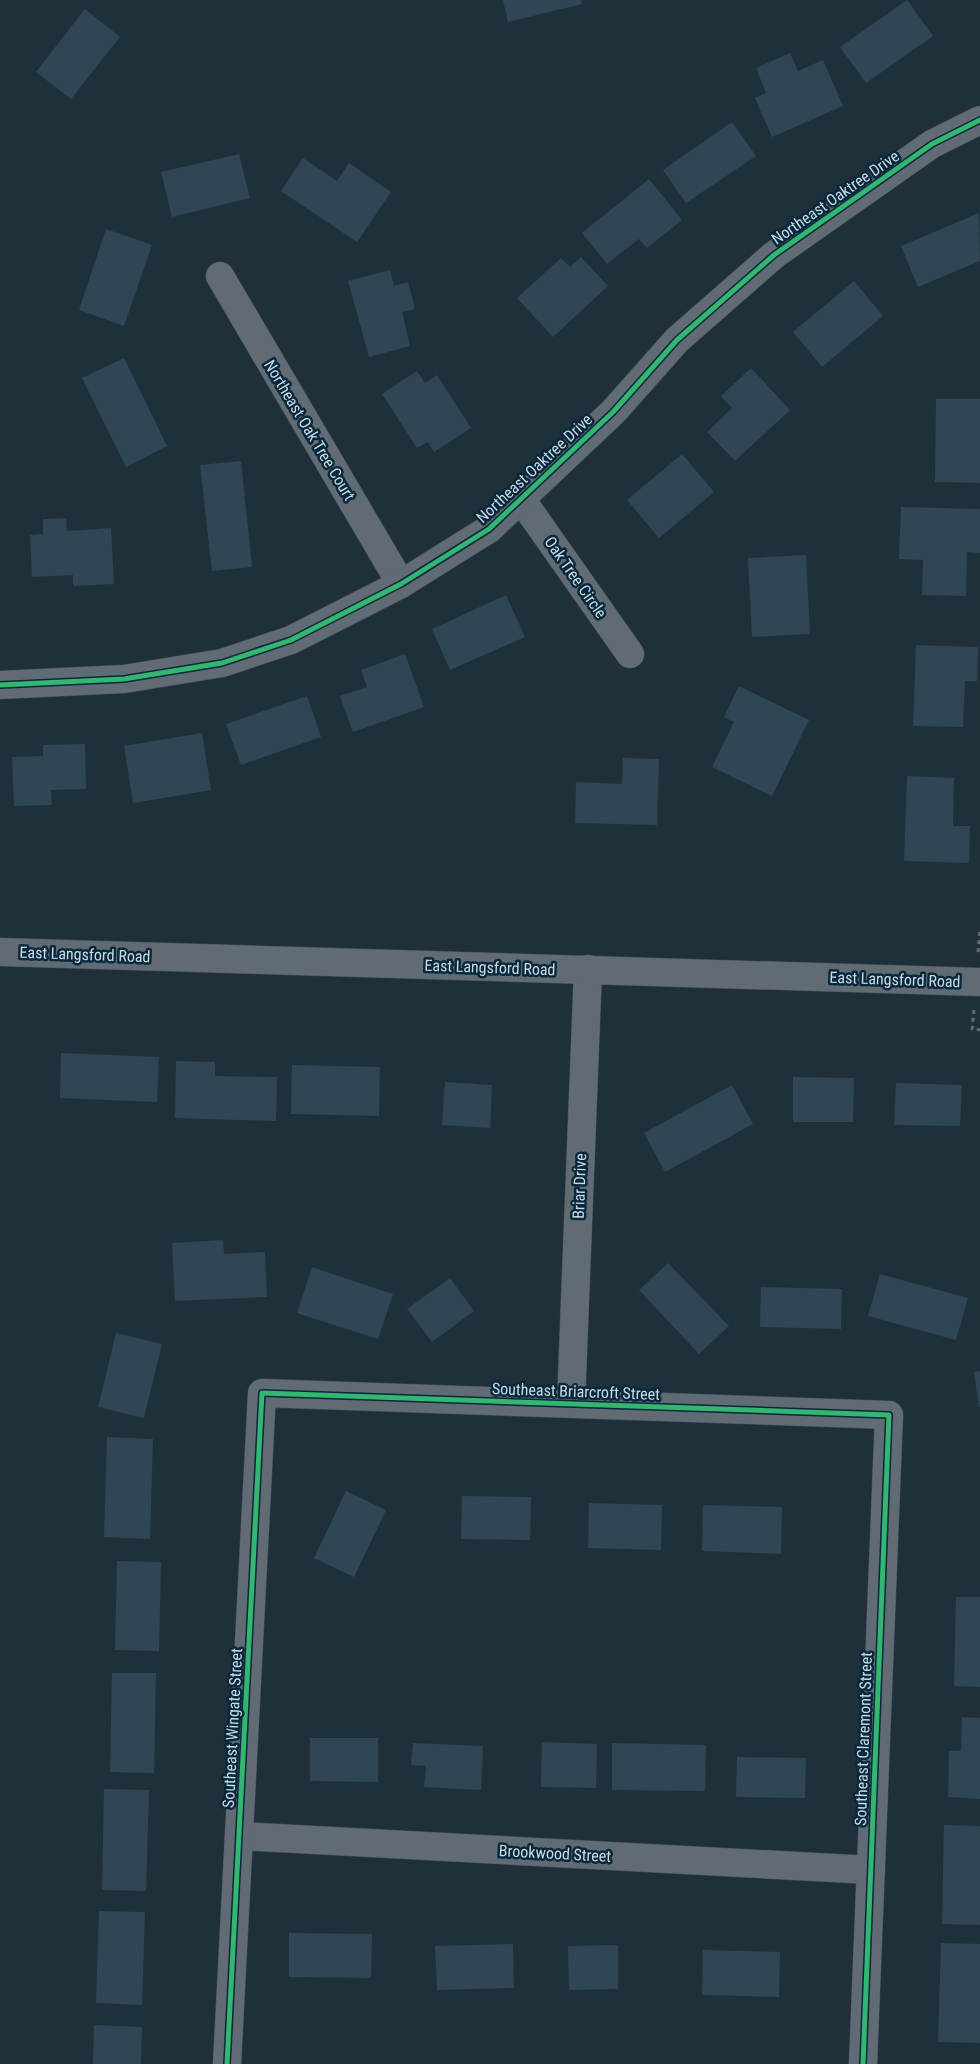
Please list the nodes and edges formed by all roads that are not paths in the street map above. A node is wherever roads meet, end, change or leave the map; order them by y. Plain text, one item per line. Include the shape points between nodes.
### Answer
1 (980, 120) edge
2 (220, 276) dead end
3 (521, 500) junction
4 (401, 584) junction
5 (630, 654) dead end
6 (0, 685) edge
7 (0, 952) edge
8 (588, 970) junction
9 (980, 982) edge
10 (262, 1393) joint
11 (571, 1404) junction
12 (889, 1416) joint
13 (240, 1836) junction
14 (871, 1870) junction
15 (227, 2064) edge
16 (863, 2064) edge

1 - 3 street, Northeast Oaktree Drive via 932,144 774,255 677,340 613,412
2 - 4 street, Northeast Oak Tree Court
3 - 4 street, Northeast Oaktree Drive via 489,529
3 - 5 street, Oak Tree Circle
4 - 6 street, Northeast Oaktree Drive via 291,640 222,662 124,679
7 - 8 street, East Langsford Road
8 - 9 street, East Langsford Road
8 - 11 street, Briar Drive
10 - 11 street, Southeast Briarcroft Street
10 - 13 street, Southeast Wingate Street
11 - 12 street, Southeast Briarcroft Street
12 - 14 street, Southeast Claremont Street
13 - 14 street, Brookwood Street
13 - 15 street, Southeast Wingate Street
14 - 16 street, Southeast Claremont Street

